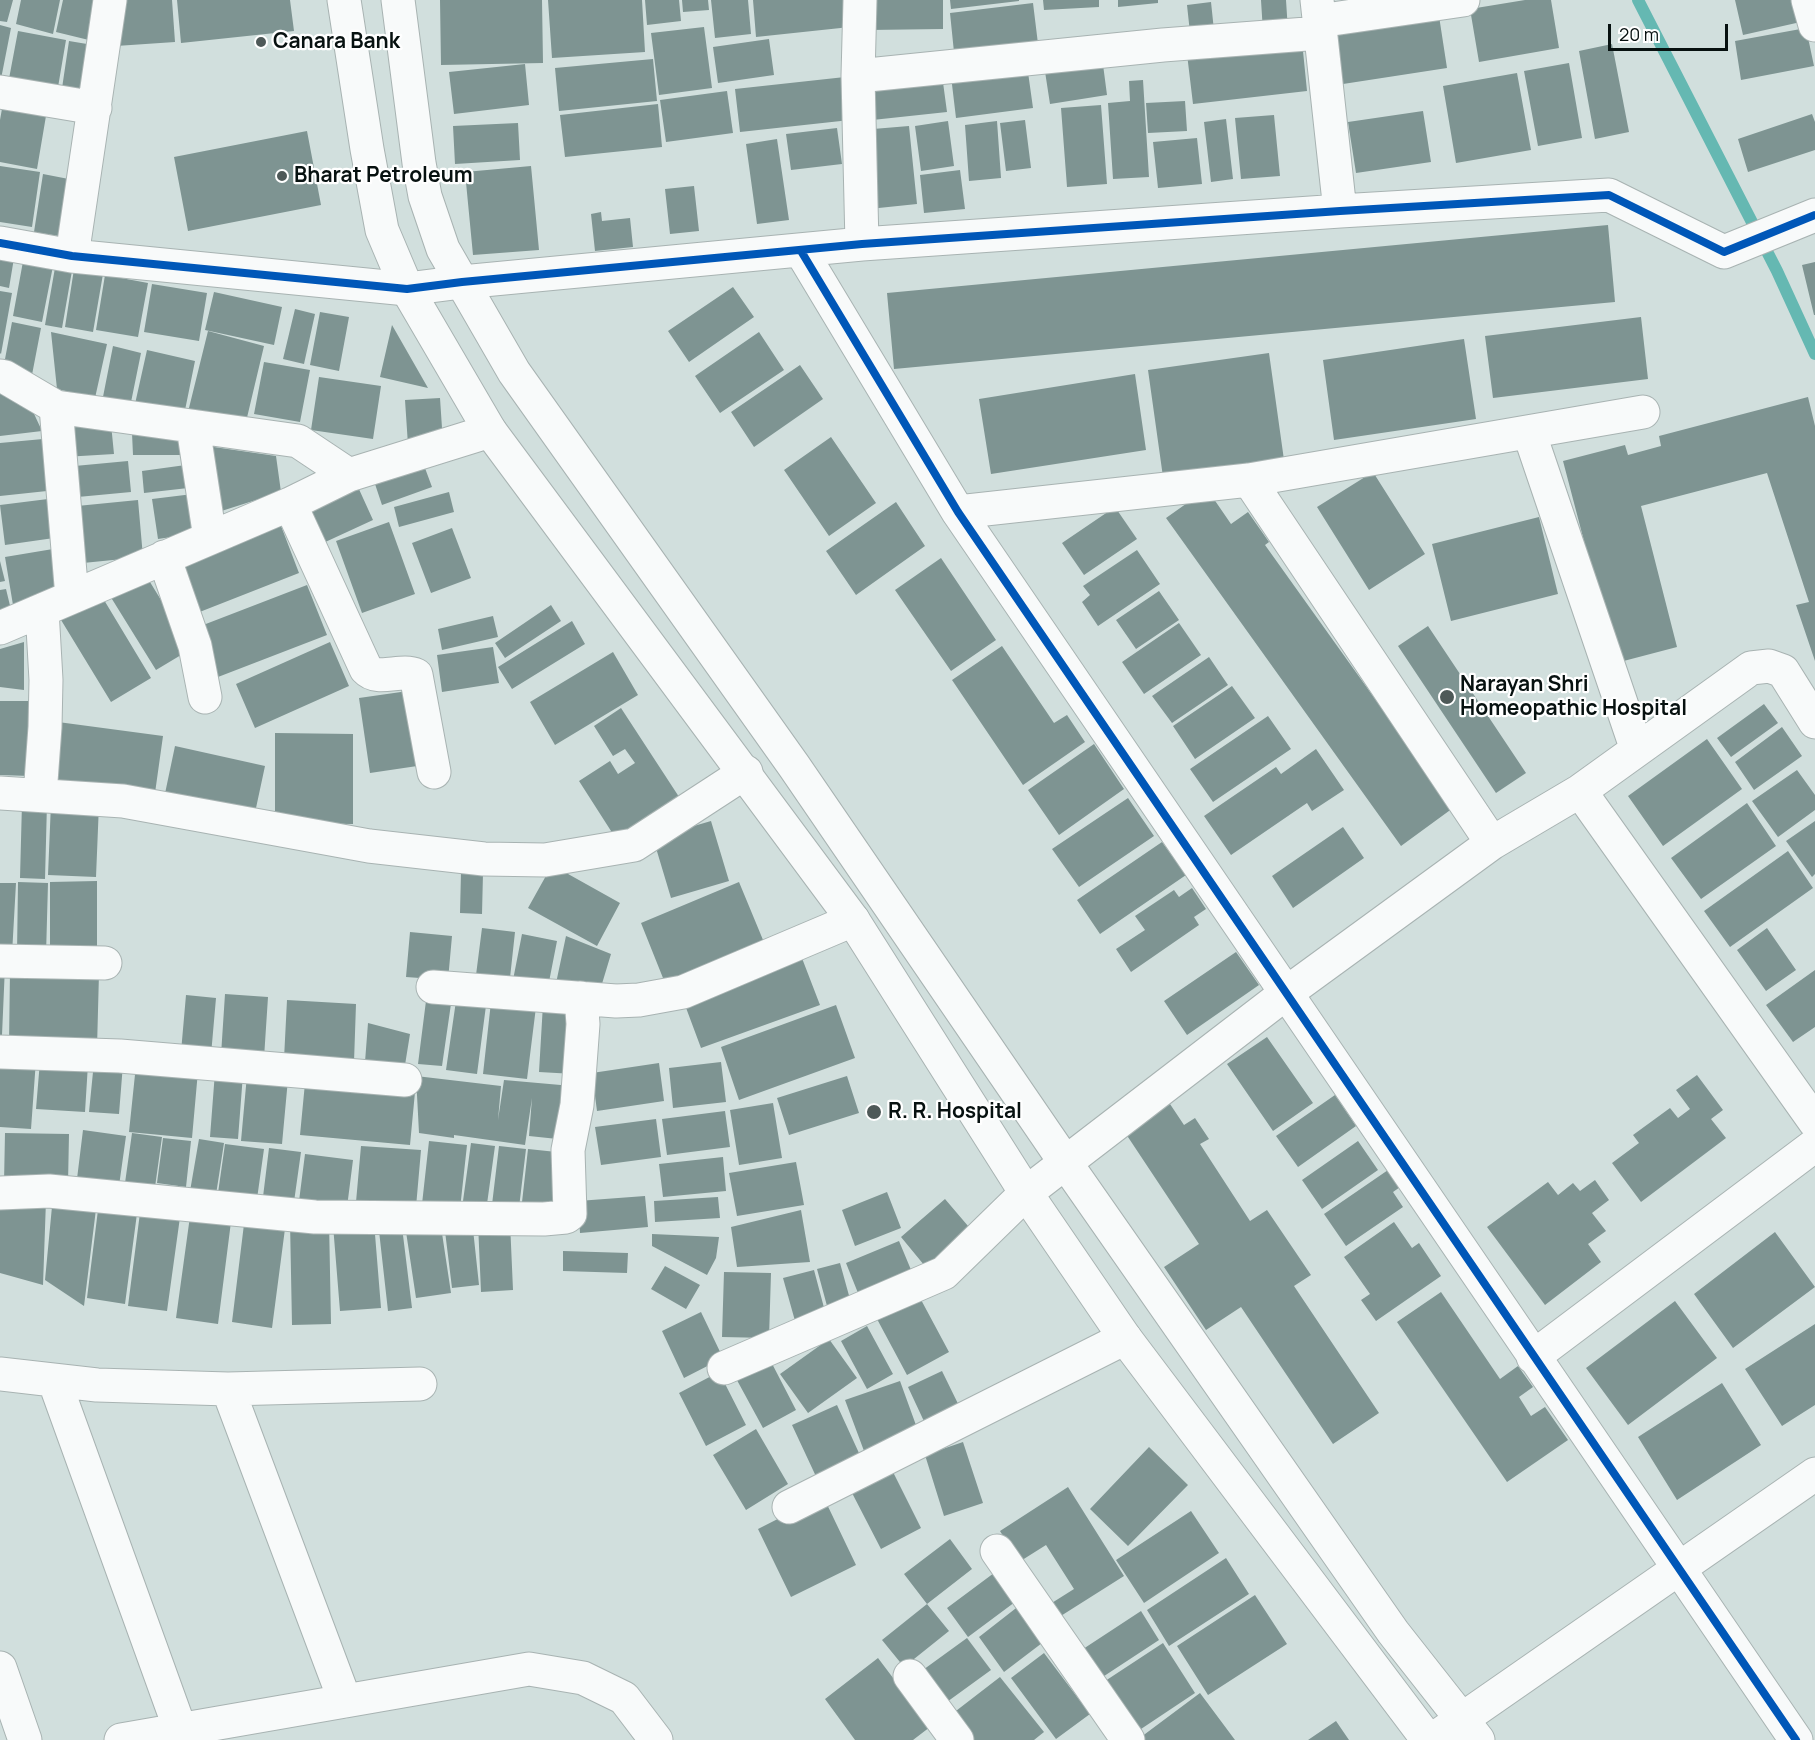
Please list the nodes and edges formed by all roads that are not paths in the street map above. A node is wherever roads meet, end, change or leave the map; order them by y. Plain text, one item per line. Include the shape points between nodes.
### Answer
1 (110, 0) edge
2 (344, 0) edge
3 (398, 0) edge
4 (860, 0) edge
5 (1463, 0) edge
6 (1808, 0) edge
7 (1319, 18) edge
8 (1815, 25) edge
9 (858, 76) junction
10 (0, 92) edge
11 (95, 108) junction
12 (1340, 212) junction
13 (1815, 215) edge
14 (0, 243) edge
15 (862, 244) junction
16 (801, 251) junction
17 (72, 256) junction
18 (462, 282) junction
19 (407, 289) junction
20 (0, 376) edge
21 (57, 407) junction
22 (1643, 412) dead end
23 (194, 427) junction
24 (490, 430) junction
25 (1528, 432) junction
26 (349, 475) junction
27 (1250, 480) junction
28 (290, 504) junction
29 (958, 512) junction
30 (210, 538) junction
31 (164, 557) junction
32 (72, 597) junction
33 (42, 610) junction
34 (0, 628) edge
35 (205, 697) dead end
36 (1815, 722) edge
37 (1637, 750) junction
38 (434, 772) dead end
39 (746, 772) junction
40 (1580, 791) junction
41 (0, 793) edge
42 (40, 795) junction
43 (1492, 843) junction
44 (853, 920) junction
45 (0, 961) edge
46 (105, 963) dead end
47 (433, 987) dead end
48 (1285, 994) junction
49 (581, 998) junction
50 (0, 1052) edge
51 (405, 1080) dead end
52 (1815, 1122) edge
53 (1815, 1145) edge
54 (1065, 1162) junction
55 (1026, 1192) junction
56 (0, 1193) edge
57 (1125, 1338) junction
58 (1533, 1357) junction
59 (724, 1368) dead end
60 (0, 1374) edge
61 (54, 1380) junction
62 (420, 1384) dead end
63 (228, 1389) junction
64 (1815, 1474) edge
65 (789, 1507) dead end
66 (997, 1551) dead end
67 (1678, 1569) junction
68 (0, 1668) edge
69 (910, 1676) dead end
70 (345, 1701) junction
71 (180, 1729) junction
72 (1469, 1730) edge
73 (25, 1740) edge
74 (121, 1740) edge
75 (656, 1740) edge
76 (957, 1740) edge
77 (1128, 1740) edge
78 (1430, 1740) edge
79 (1796, 1740) edge

1 - 11 street
2 - 19 street via 382,230
3 - 18 street via 425,196 443,249
4 - 9 street
5 - 7 street
6 - 8 street
7 - 9 street via 1163,45
7 - 12 street
9 - 15 street
10 - 11 street
11 - 17 street
12 - 13 street via 1609,195 1724,252
12 - 15 street
14 - 17 street
15 - 16 street
16 - 18 street
16 - 29 street
17 - 19 street
18 - 19 street
18 - 54 street via 514,372 794,766
19 - 24 street
20 - 21 street
21 - 23 street
21 - 32 street
22 - 25 street
23 - 26 street via 298,441
23 - 30 street
24 - 26 street
24 - 39 street
25 - 27 street
25 - 37 street
26 - 28 street
27 - 29 street
27 - 43 street
28 - 30 street
28 - 38 street via 366,669 377,675 417,675
29 - 48 street
30 - 31 street
31 - 32 street
31 - 35 street via 195,646
32 - 33 street
33 - 34 street
33 - 42 street via 46,680
36 - 37 street via 1783,671 1769,666 1751,668
37 - 40 street
39 - 42 street via 634,844 545,860 484,859 369,846 123,801
39 - 44 street
40 - 43 street
40 - 52 street
41 - 42 street
43 - 48 street
44 - 49 street via 683,992 639,1000
44 - 55 street
45 - 46 street
47 - 49 street
48 - 54 street
48 - 58 street
49 - 56 street via 581,1059 568,1150 570,1214 566,1217 315,1217 49,1191
50 - 51 street via 120,1056
53 - 58 street
54 - 55 street
54 - 72 street via 1393,1632
55 - 57 street
55 - 59 street via 944,1273
57 - 65 street
57 - 78 street
58 - 67 street
60 - 61 street
61 - 63 street
61 - 71 street
62 - 63 street
63 - 70 street
64 - 67 street
66 - 77 street
67 - 72 street
67 - 79 street
68 - 73 street
69 - 76 street
70 - 71 street
70 - 75 street via 529,1668 583,1678 624,1698
71 - 74 street
72 - 78 street

